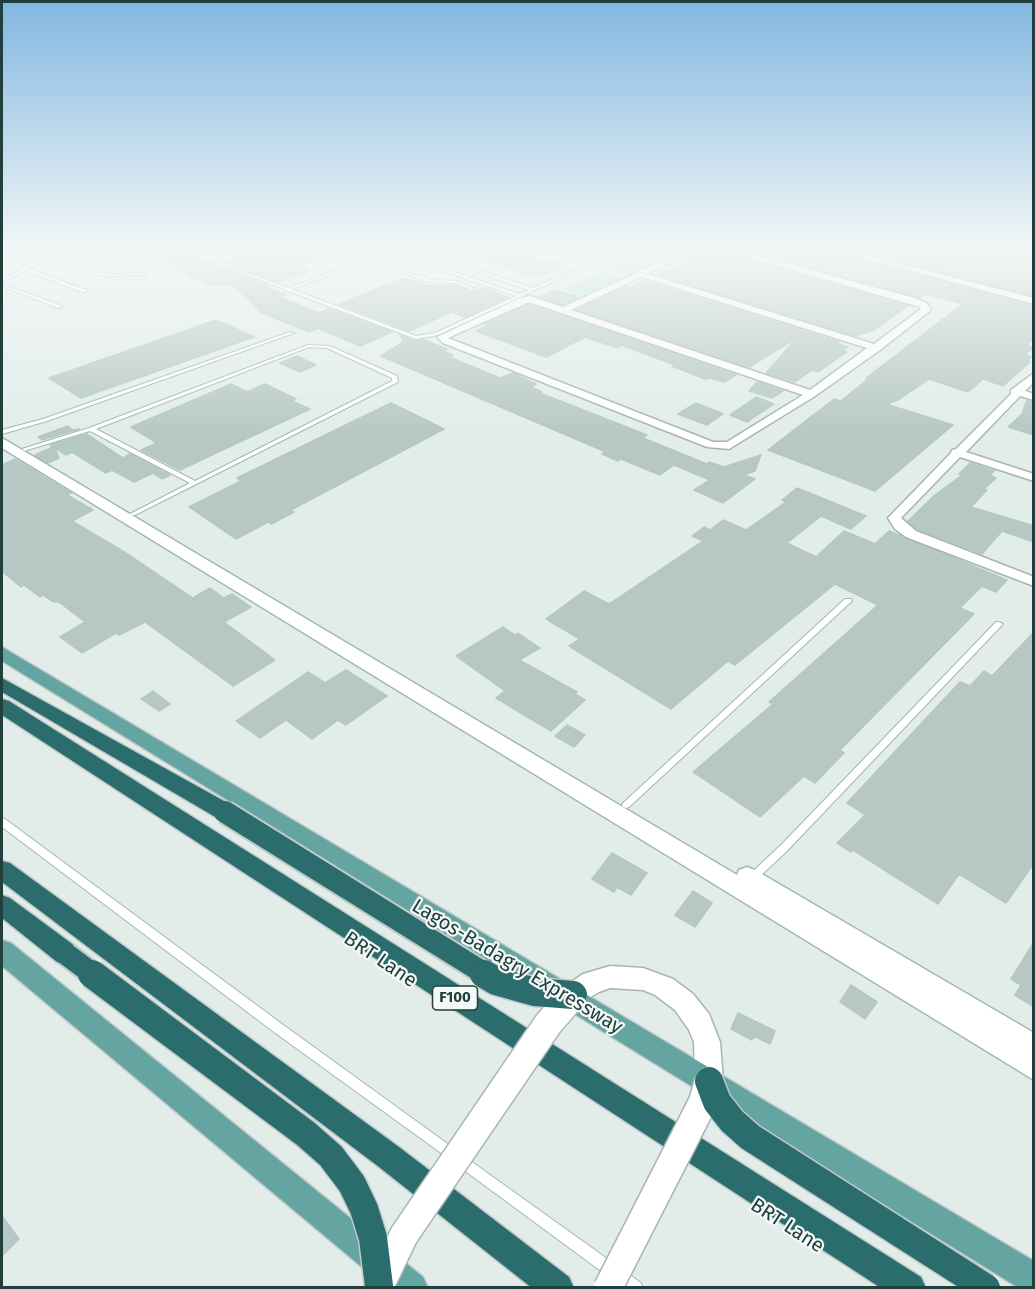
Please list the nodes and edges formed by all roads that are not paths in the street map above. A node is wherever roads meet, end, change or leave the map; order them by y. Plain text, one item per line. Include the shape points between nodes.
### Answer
1 (349, 313) edge
2 (482, 313) edge
3 (494, 313) edge
4 (573, 313) edge
5 (766, 313) edge
6 (923, 313) edge
7 (292, 333) dead end
8 (877, 348) junction
9 (1034, 376) edge
10 (1015, 392) junction
11 (811, 394) junction
12 (1034, 397) edge
13 (91, 429) junction
14 (2, 433) edge
15 (2, 442) edge
16 (25, 449) junction
17 (956, 452) junction
18 (1034, 478) edge
19 (195, 483) junction
20 (133, 514) junction
21 (1034, 582) edge
22 (848, 601) dead end
23 (999, 624) dead end
24 (2, 653) edge
25 (2, 684) edge
26 (2, 707) edge
27 (626, 805) junction
28 (2, 822) edge
29 (2, 870) edge
30 (751, 879) junction
31 (2, 905) edge
32 (2, 951) edge
33 (573, 995) junction
34 (1034, 1048) edge
35 (1034, 1066) edge
36 (709, 1081) junction
37 (594, 1100) dead end
38 (663, 1146) dead end
39 (683, 1158) dead end
40 (1034, 1279) edge
41 (379, 1287) edge
42 (412, 1287) edge
43 (558, 1287) edge
44 (608, 1287) edge
45 (636, 1287) edge
46 (910, 1287) edge
47 (986, 1287) edge

1 - 2 lane via 416,338 436,334
3 - 11 street via 442,337 711,445 729,446
4 - 11 street
5 - 8 street
6 - 8 street
7 - 14 lane
8 - 11 street
9 - 10 street
10 - 12 street
10 - 17 street
13 - 16 lane
13 - 19 lane
13 - 19 lane via 308,346 328,347 395,377 395,382
14 - 16 main road
15 - 35 main road
16 - 20 main road
17 - 18 street
17 - 21 street via 894,518 911,534
19 - 20 lane
20 - 27 main road
22 - 27 lane
23 - 30 lane
24 - 40 main road, Lagos-Badagry Expressway
25 - 33 highway, bridge via 225,812 496,981 535,993
26 - 37 lane, BRT Lane
26 - 46 highway, F100
27 - 30 main road
28 - 45 lane
29 - 43 highway
30 - 34 main road
31 - 41 highway, bridge via 331,1156 352,1184 364,1209 373,1238
32 - 42 main road
33 - 36 main road via 592,982 610,977 643,979 664,987 684,1002 700,1023 707,1042
33 - 41 main road, bridge via 548,1024 404,1235
36 - 44 main road, bridge via 703,1102
36 - 47 highway, bridge via 717,1102 750,1137
38 - 39 lane

